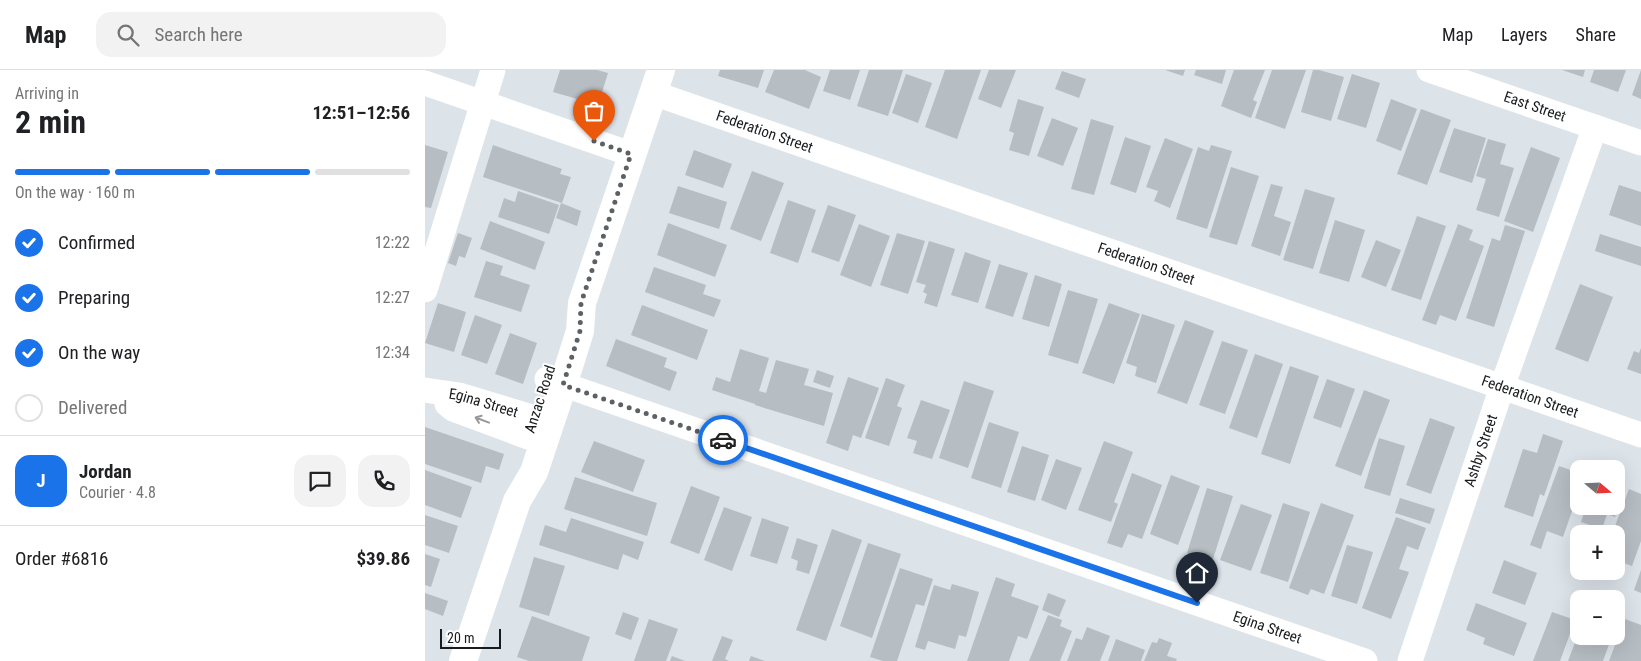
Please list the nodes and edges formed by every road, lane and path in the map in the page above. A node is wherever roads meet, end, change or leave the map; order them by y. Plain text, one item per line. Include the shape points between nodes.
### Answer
1 (493, 70) edge
2 (1429, 70) edge
3 (657, 81) edge
4 (425, 83) edge
5 (482, 103) junction
6 (1595, 127) junction
7 (1641, 143) edge
8 (631, 154) junction
9 (433, 234) edge
10 (425, 290) edge
11 (555, 382) junction
12 (1502, 387) junction
13 (428, 391) edge
14 (531, 427) junction
15 (1641, 435) edge
16 (517, 501) junction
17 (463, 661) edge
18 (1365, 661) edge
19 (1411, 661) edge

1 - 5 street
2 - 6 street, East Street
3 - 8 main road, Anzac Road
3 - 12 street, Federation Street
4 - 5 street
5 - 8 street
5 - 9 street
6 - 7 street, East Street
6 - 12 street, Ashby Street
8 - 11 main road, Anzac Road via 581,303 580,331
9 - 10 street
11 - 14 main road, Anzac Road
11 - 16 main road, Anzac Road via 534,472
11 - 18 street, Egina Street
12 - 15 street, Federation Street
12 - 19 street, Ashby Street
13 - 14 street, Egina Street via 453,409
14 - 16 main road, Anzac Road via 519,465
16 - 17 main road, Anzac Road

